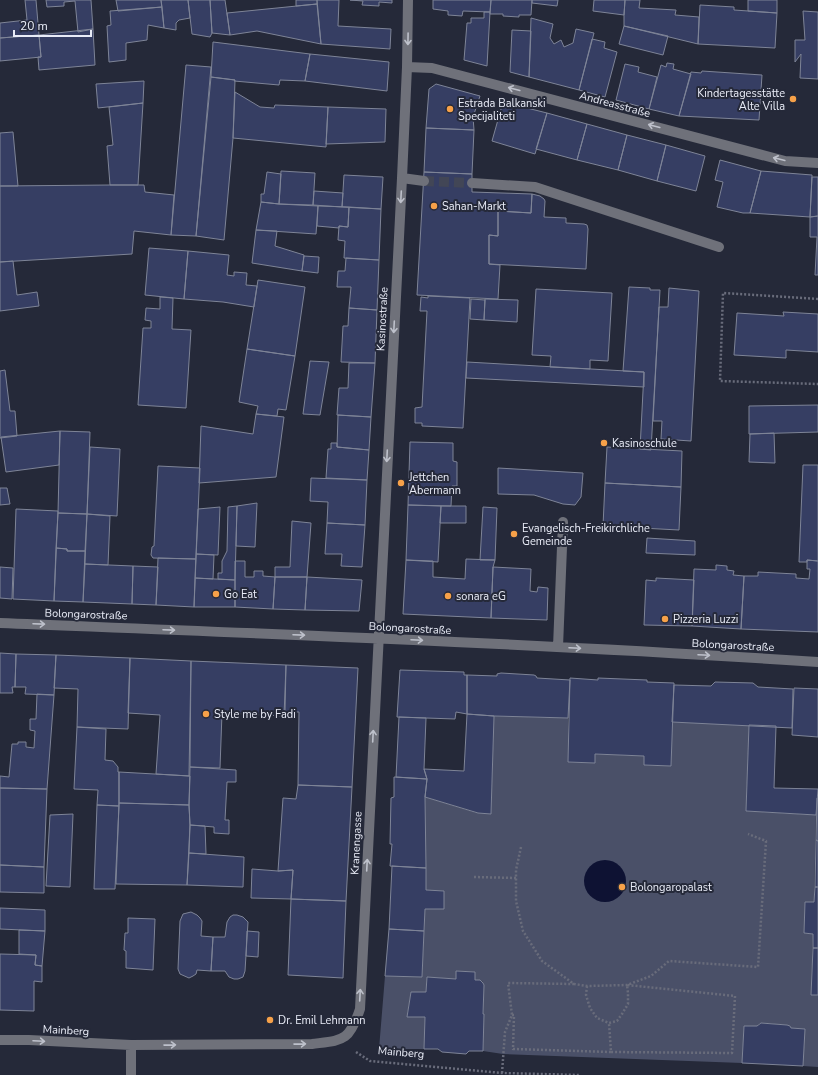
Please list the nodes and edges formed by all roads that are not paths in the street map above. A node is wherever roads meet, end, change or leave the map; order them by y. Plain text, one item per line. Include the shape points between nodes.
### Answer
1 (408, 0) edge
2 (407, 68) junction
3 (818, 163) edge
4 (402, 178) junction
5 (424, 181) tunnel mouth
6 (472, 183) tunnel mouth
7 (719, 247) dead end
8 (563, 522) dead end
9 (0, 623) edge
10 (378, 638) junction
11 (558, 647) junction
12 (818, 662) edge
13 (0, 1040) edge
14 (339, 1040) joint
15 (131, 1045) junction
16 (131, 1075) edge

1 -> 2 street, Kasinostraße
3 -> 2 street, Andreasstraße via 785,161 432,68
2 - 4 street, Kasinostraße
4 - 5 street
4 -> 10 street, Kasinostraße
6 - 7 street via 535,187
8 - 11 street
9 -> 10 street, Bolongarostraße
10 -> 11 street, Bolongarostraße
14 -> 10 street, Kranengasse via 348,1034 360,1009
11 -> 12 street, Bolongarostraße
13 -> 15 street, Mainberg
15 -> 14 street, Mainberg via 312,1044
15 - 16 street

